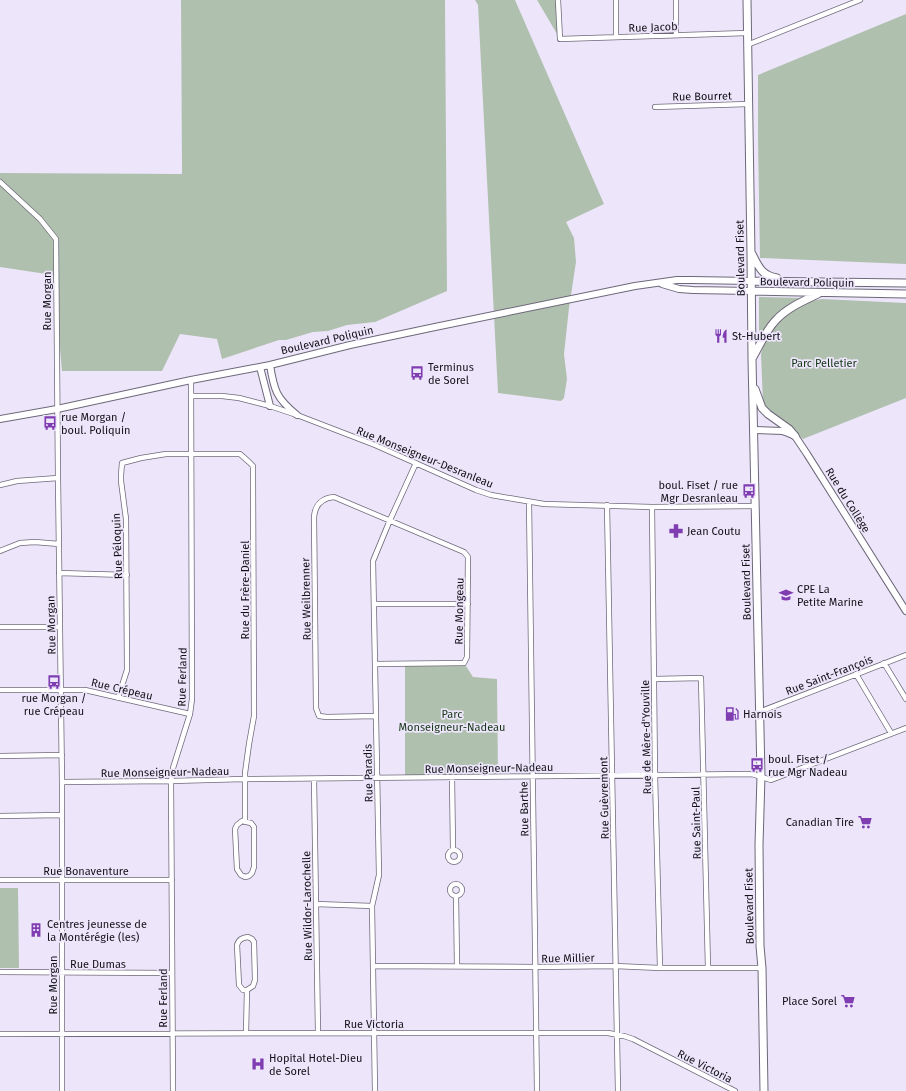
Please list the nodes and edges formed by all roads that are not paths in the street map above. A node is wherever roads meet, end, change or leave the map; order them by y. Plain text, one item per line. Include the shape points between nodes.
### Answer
1 (558, 0) edge
2 (616, 0) edge
3 (676, 0) edge
4 (747, 0) edge
5 (857, 0) edge
6 (747, 33) junction
7 (676, 36) junction
8 (616, 38) junction
9 (747, 45) junction
10 (748, 104) junction
11 (655, 107) dead end
12 (0, 182) edge
13 (752, 254) junction
14 (751, 281) junction
15 (793, 282) junction
16 (660, 283) junction
17 (906, 283) edge
18 (751, 291) junction
19 (821, 293) junction
20 (906, 294) edge
21 (752, 359) junction
22 (270, 365) junction
23 (260, 367) junction
24 (191, 380) junction
25 (753, 384) junction
26 (274, 388) junction
27 (191, 396) junction
28 (270, 406) junction
29 (57, 409) junction
30 (297, 415) junction
31 (0, 420) edge
32 (754, 430) junction
33 (795, 436) junction
34 (191, 454) junction
35 (416, 463) junction
36 (58, 478) junction
37 (0, 485) edge
38 (529, 502) junction
39 (607, 505) junction
40 (755, 506) junction
41 (652, 507) junction
42 (390, 520) junction
43 (59, 544) junction
44 (0, 551) edge
45 (59, 574) junction
46 (127, 575) junction
47 (374, 604) junction
48 (468, 604) junction
49 (906, 611) edge
50 (0, 627) edge
51 (60, 627) junction
52 (906, 655) edge
53 (884, 663) junction
54 (375, 664) junction
55 (856, 674) junction
56 (654, 679) junction
57 (0, 690) edge
58 (61, 690) junction
59 (118, 698) junction
60 (906, 699) edge
61 (759, 712) junction
62 (190, 714) junction
63 (376, 716) junction
64 (906, 728) edge
65 (891, 733) junction
66 (62, 755) junction
67 (0, 756) edge
68 (703, 774) junction
69 (612, 775) junction
70 (655, 775) junction
71 (532, 776) junction
72 (761, 776) junction
73 (452, 777) junction
74 (377, 778) junction
75 (244, 779) junction
76 (314, 779) junction
77 (171, 781) junction
78 (62, 782) junction
79 (62, 815) junction
80 (0, 816) edge
81 (245, 821) junction
82 (453, 849) dead end
83 (0, 880) edge
84 (62, 880) junction
85 (172, 880) junction
86 (456, 896) dead end
87 (316, 904) junction
88 (372, 906) junction
89 (374, 966) junction
90 (457, 966) junction
91 (616, 966) junction
92 (535, 967) junction
93 (660, 968) junction
94 (708, 968) junction
95 (762, 968) junction
96 (0, 972) edge
97 (62, 973) junction
98 (172, 973) junction
99 (247, 990) junction
100 (172, 1033) junction
101 (246, 1033) junction
102 (318, 1033) junction
103 (375, 1033) junction
104 (536, 1033) junction
105 (0, 1034) edge
106 (62, 1034) junction
107 (617, 1034) junction
108 (62, 1091) edge
109 (173, 1091) edge
110 (375, 1091) edge
111 (536, 1091) edge
112 (618, 1091) edge
113 (735, 1091) edge
114 (764, 1091) edge

1 - 8 street, Rue Jacob via 560,39
2 - 8 street
3 - 7 street
4 - 6 main road, Boulevard Fiset
5 - 9 street
6 - 7 street, Rue Jacob
6 - 9 main road, Boulevard Fiset
7 - 8 street, Rue Jacob
9 - 10 main road, Boulevard Fiset
10 - 11 street, Rue Bourret
10 - 13 main road, Boulevard Fiset
12 - 29 street, Rue Morgan via 40,219 56,239
13 - 14 main road, Boulevard Fiset
13 - 15 main road via 760,270 768,277
14 - 15 main road, Boulevard Poliquin
14 - 16 street, Boulevard Poliquin via 678,280
14 - 18 main road, Boulevard Fiset
15 - 17 main road, Boulevard Poliquin
16 - 18 street, Boulevard Poliquin via 684,289
16 - 22 street, Boulevard Poliquin via 484,316
18 - 19 main road, Boulevard Poliquin
18 - 21 main road, Boulevard Fiset
19 - 20 main road, Boulevard Poliquin
19 - 21 main road via 800,302 776,320
21 - 25 main road, Boulevard Fiset
22 - 23 street, Boulevard Poliquin
22 - 26 street
23 - 24 street, Boulevard Poliquin
23 - 28 street
24 - 27 street, Rue Ferland
24 - 29 street, Boulevard Poliquin
25 - 32 main road, Boulevard Fiset
25 - 33 main road via 762,408
26 - 28 street
26 - 30 street via 283,403
27 - 28 street, Rue Monseigneur-Desranleau via 239,398
27 - 34 street, Rue Ferland
28 - 30 street, Rue Monseigneur-Desranleau
29 - 31 street, Boulevard Poliquin
29 - 36 street, Rue Morgan
30 - 35 street, Rue Monseigneur-Desranleau
32 - 33 street via 782,431
32 - 40 main road, Boulevard Fiset
33 - 49 street, Rue du Collège
34 - 46 street, Rue Péloquin via 161,455 122,463
34 - 62 street, Rue Ferland
34 - 75 street, Rue du Frère-Daniel via 240,454 252,466 254,710
35 - 38 street, Rue Monseigneur-Desranleau via 490,495
35 - 42 street, Rue Paradis
36 - 37 street
36 - 43 street, Rue Morgan
38 - 39 street, Rue Monseigneur-Desranleau
38 - 71 street, Rue Barthe
39 - 41 street, Rue Monseigneur-Desranleau
39 - 69 street, Rue Guèvremont
40 - 41 street, Rue Monseigneur-Desranleau
40 - 61 main road, Boulevard Fiset
41 - 56 street, Rue de Mère-d'Youville
42 - 47 street, Rue Paradis via 373,561
42 - 48 street, Rue Mongeau via 464,552 468,557
42 - 63 street, Rue Weilbrenner via 334,497 327,498 314,510 316,708 319,716 327,718
43 - 44 street via 20,542
43 - 45 street, Rue Morgan
45 - 46 street
45 - 51 street, Rue Morgan
46 - 59 street, Rue Péloquin via 127,670
47 - 48 street
47 - 54 street, Rue Paradis
48 - 54 street, Rue Mongeau via 467,657 464,663
50 - 51 street
51 - 58 street, Rue Morgan
52 - 53 street, Rue Saint-François
53 - 55 street, Rue Saint-François
53 - 60 street
54 - 63 street, Rue Paradis
55 - 61 street, Rue Saint-François
55 - 65 street
56 - 68 street, Rue Saint-Paul via 701,678
56 - 70 street, Rue de Mère-d'Youville
57 - 58 street, Rue Crépeau
58 - 59 street, Rue Crépeau via 85,690
58 - 66 street, Rue Morgan
59 - 62 street, Rue Crépeau
61 - 72 main road, Boulevard Fiset
62 - 77 street, Rue Ferland
63 - 74 street, Rue Paradis
64 - 65 street, Rue Monseigneur-Nadeau
65 - 72 street, Rue Monseigneur-Nadeau via 771,780
66 - 67 street
66 - 78 street, Rue Morgan
68 - 70 street, Rue Monseigneur-Nadeau
68 - 72 street, Rue Monseigneur-Nadeau
68 - 94 street, Rue Saint-Paul
69 - 70 street, Rue Monseigneur-Nadeau
69 - 71 street, Rue Monseigneur-Nadeau
69 - 91 street, Rue Guèvremont
70 - 93 street, Rue de Mère-d'Youville
71 - 73 street, Rue Monseigneur-Nadeau
71 - 92 street, Rue Barthe
72 - 95 main road, Boulevard Fiset via 759,845
73 - 74 street, Rue Monseigneur-Nadeau
73 - 82 street
74 - 76 street, Rue Monseigneur-Nadeau
74 - 88 street, Rue Paradis via 379,875
75 - 76 street, Rue Monseigneur-Nadeau
75 - 77 street, Rue Monseigneur-Nadeau
75 - 81 street, Rue du Frère-Daniel
76 - 87 street, Rue Wildor-Larochelle
77 - 78 street, Rue Monseigneur-Nadeau
77 - 85 street, Rue Ferland
78 - 79 street, Rue Morgan
79 - 80 street
79 - 84 street, Rue Morgan
81 - 81 street via 254,827 253,871 250,876 245,877 237,869 235,829 239,823
83 - 84 street, Rue Bonaventure
84 - 85 street, Rue Bonaventure
84 - 97 street, Rue Morgan
85 - 98 street, Rue Ferland
86 - 90 street
87 - 88 street
87 - 102 street, Rue Wildor-Larochelle
88 - 89 street, Rue Paradis
89 - 90 street, Rue Millier
89 - 103 street, Rue Paradis
90 - 92 street, Rue Millier
91 - 92 street, Rue Millier
91 - 93 street, Rue Millier
91 - 107 street, Rue Guèvremont
92 - 104 street, Rue Barthe
93 - 94 street, Rue Millier
94 - 95 street, Rue Millier
95 - 114 main road, Boulevard Fiset
96 - 97 street, Rue Dumas
97 - 98 street, Rue Dumas
97 - 106 street, Rue Morgan
98 - 100 street, Rue Ferland
99 - 99 street via 253,986 255,977 254,942 248,937 241,939 237,946 238,985
99 - 101 street
100 - 101 street, Rue Victoria
100 - 106 street, Rue Victoria
100 - 109 street, Rue Ferland
101 - 102 street, Rue Victoria
102 - 103 street, Rue Victoria
103 - 104 street, Rue Victoria
103 - 110 street, Rue Paradis
104 - 107 street, Rue Victoria
104 - 111 street, Rue Barthe
105 - 106 street, Rue Victoria
106 - 108 street, Rue Morgan
107 - 112 street, Rue Guèvremont
107 - 113 street, Rue Victoria via 633,1039

